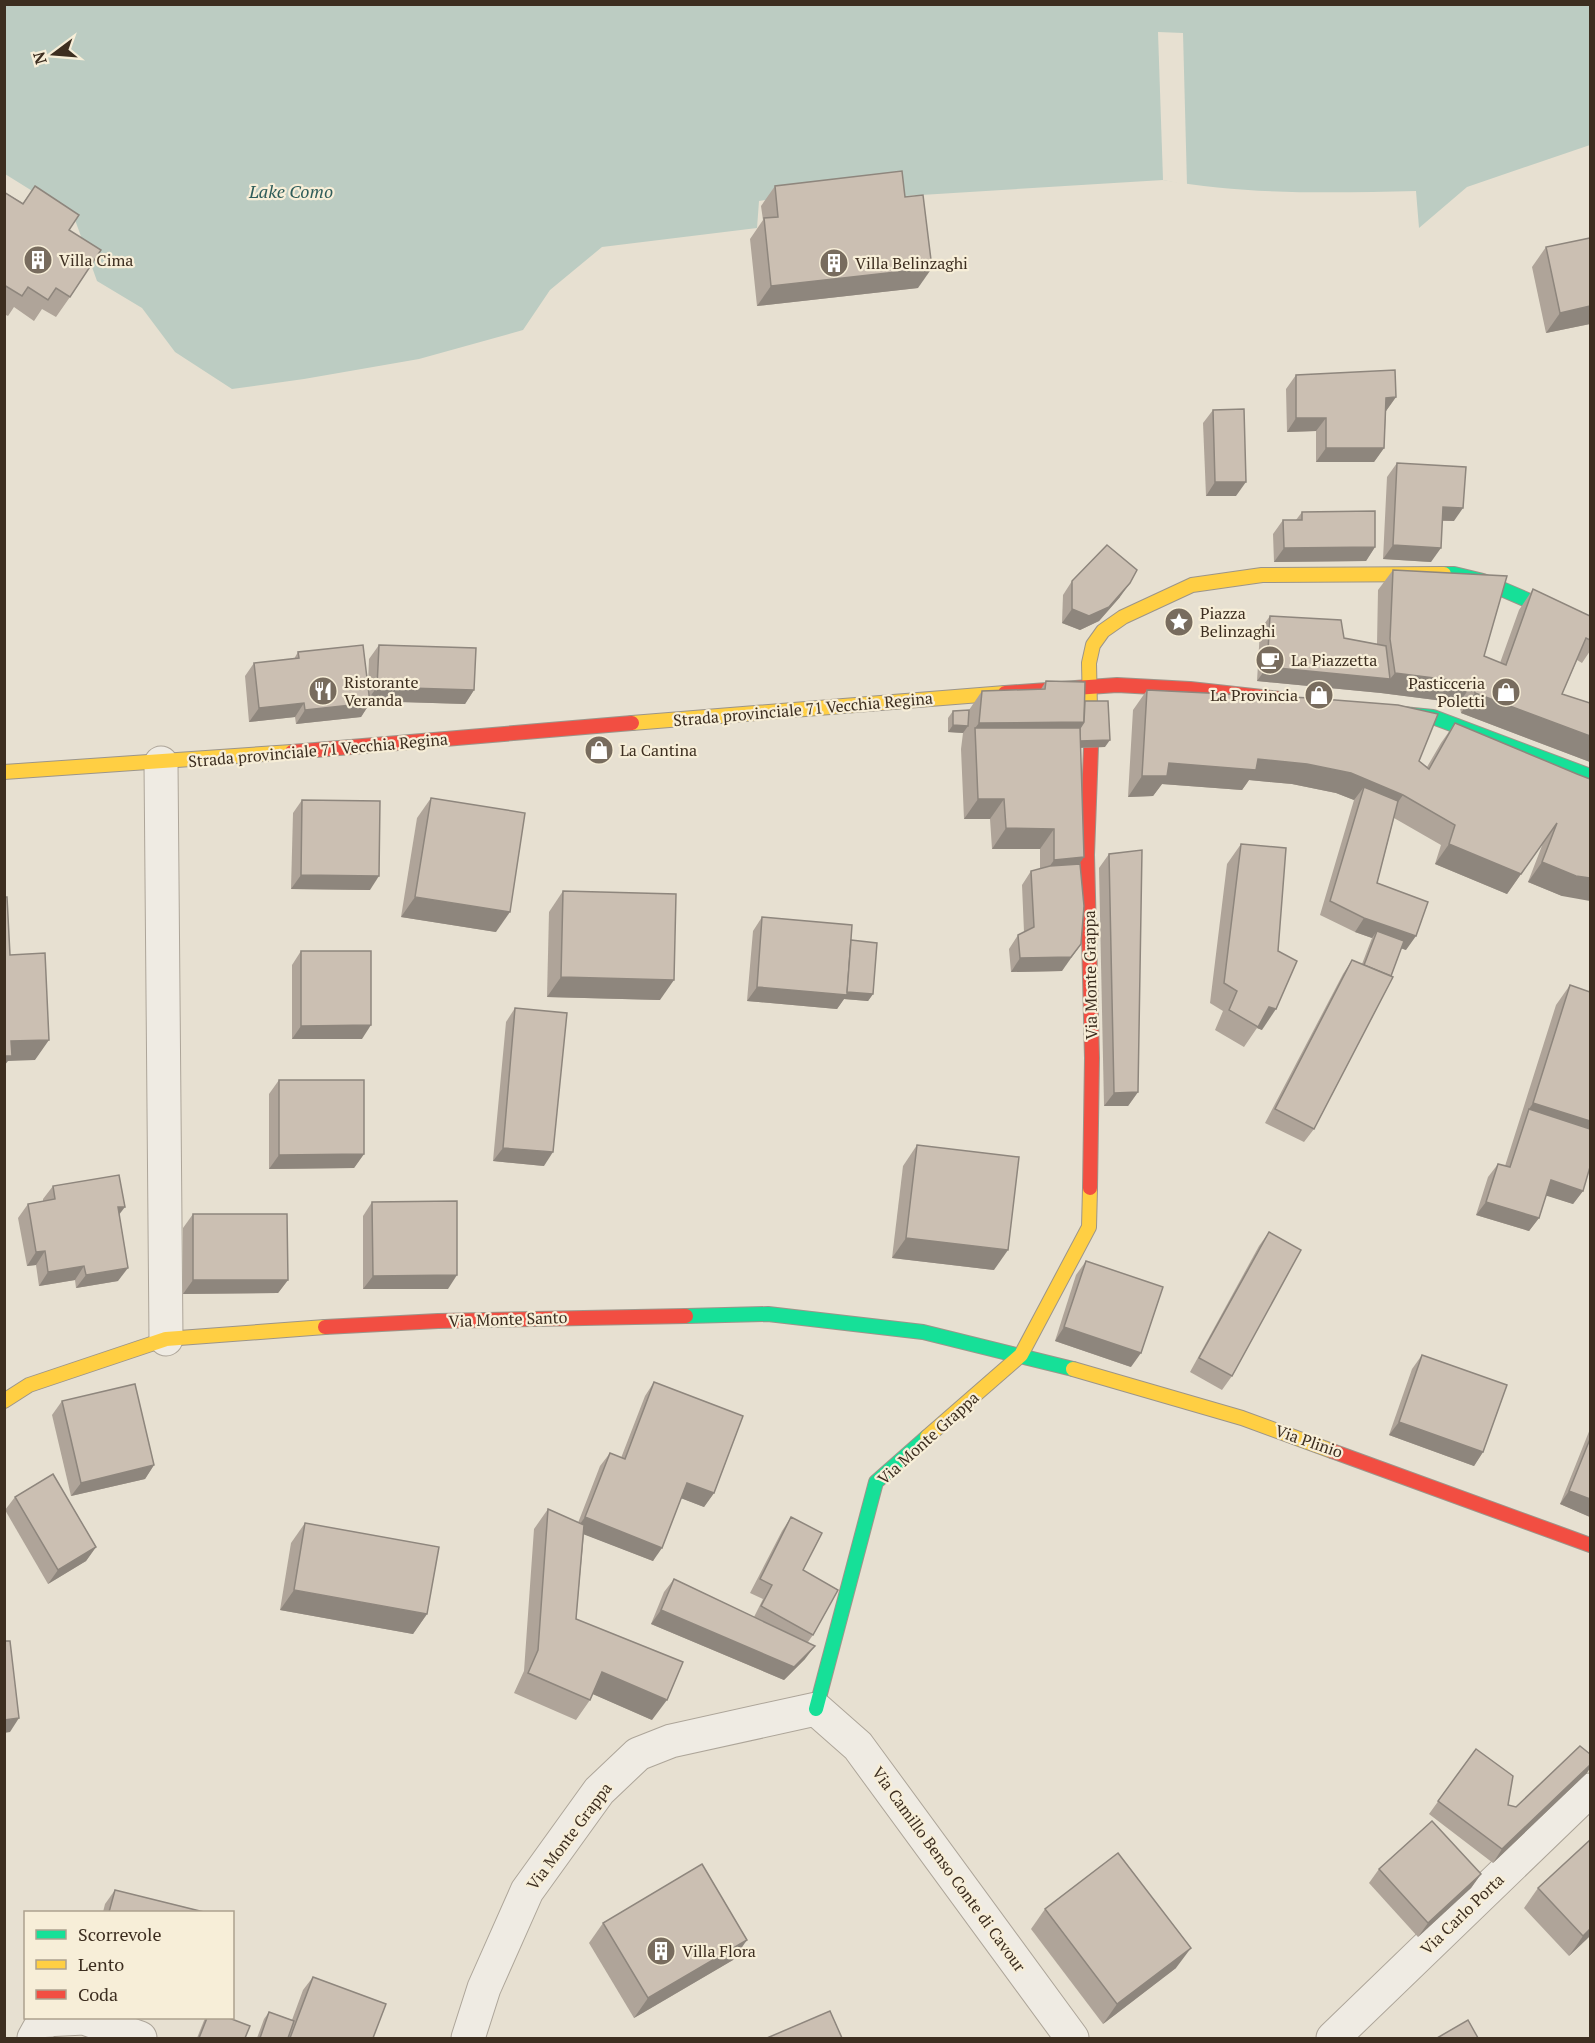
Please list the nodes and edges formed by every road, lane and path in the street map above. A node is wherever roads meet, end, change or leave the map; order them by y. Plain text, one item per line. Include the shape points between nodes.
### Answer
1 (1590, 627) edge
2 (1088, 687) junction
3 (1294, 701) edge
4 (1090, 709) edge
5 (1375, 711) edge
6 (1091, 747) edge
7 (161, 763) junction
8 (4, 772) edge
9 (1590, 776) edge
10 (166, 1339) junction
11 (1021, 1355) junction
12 (4, 1401) edge
13 (1590, 1545) edge
14 (816, 1708) junction
15 (1590, 1790) edge
16 (64, 2019) edge
17 (87, 2019) edge
18 (33, 2038) edge
19 (140, 2038) edge
20 (468, 2038) edge
21 (1072, 2038) edge
22 (1333, 2038) edge

1 - 2 street via 1483,581 1454,574 1262,575 1192,585 1123,617 1103,630 1093,645
2 - 3 street, Strada provinciale 71 Vecchia Regina via 1190,689
2 - 4 street
2 - 7 street, Strada provinciale 71 Vecchia Regina
5 - 9 street via 1433,717
6 - 11 street, Via Monte Grappa via 1087,855 1092,1058 1089,1227
7 - 8 street, Strada provinciale 71 Vecchia Regina
7 - 10 street
10 - 11 street, Via Monte Santo via 438,1321 768,1314 923,1332
10 - 12 street, Via Monte Santo via 29,1385
11 - 13 street, Via Plinio via 1242,1418
11 - 14 street, Via Monte Grappa via 876,1482
14 - 20 street, Via Monte Grappa via 671,1741 638,1754 598,1791 527,1891 484,1988
14 - 21 street, Via Camillo Benso Conte di Cavour via 858,1746
15 - 22 street, Via Carlo Porta
16 - 18 street via 44,2020
17 - 19 street

